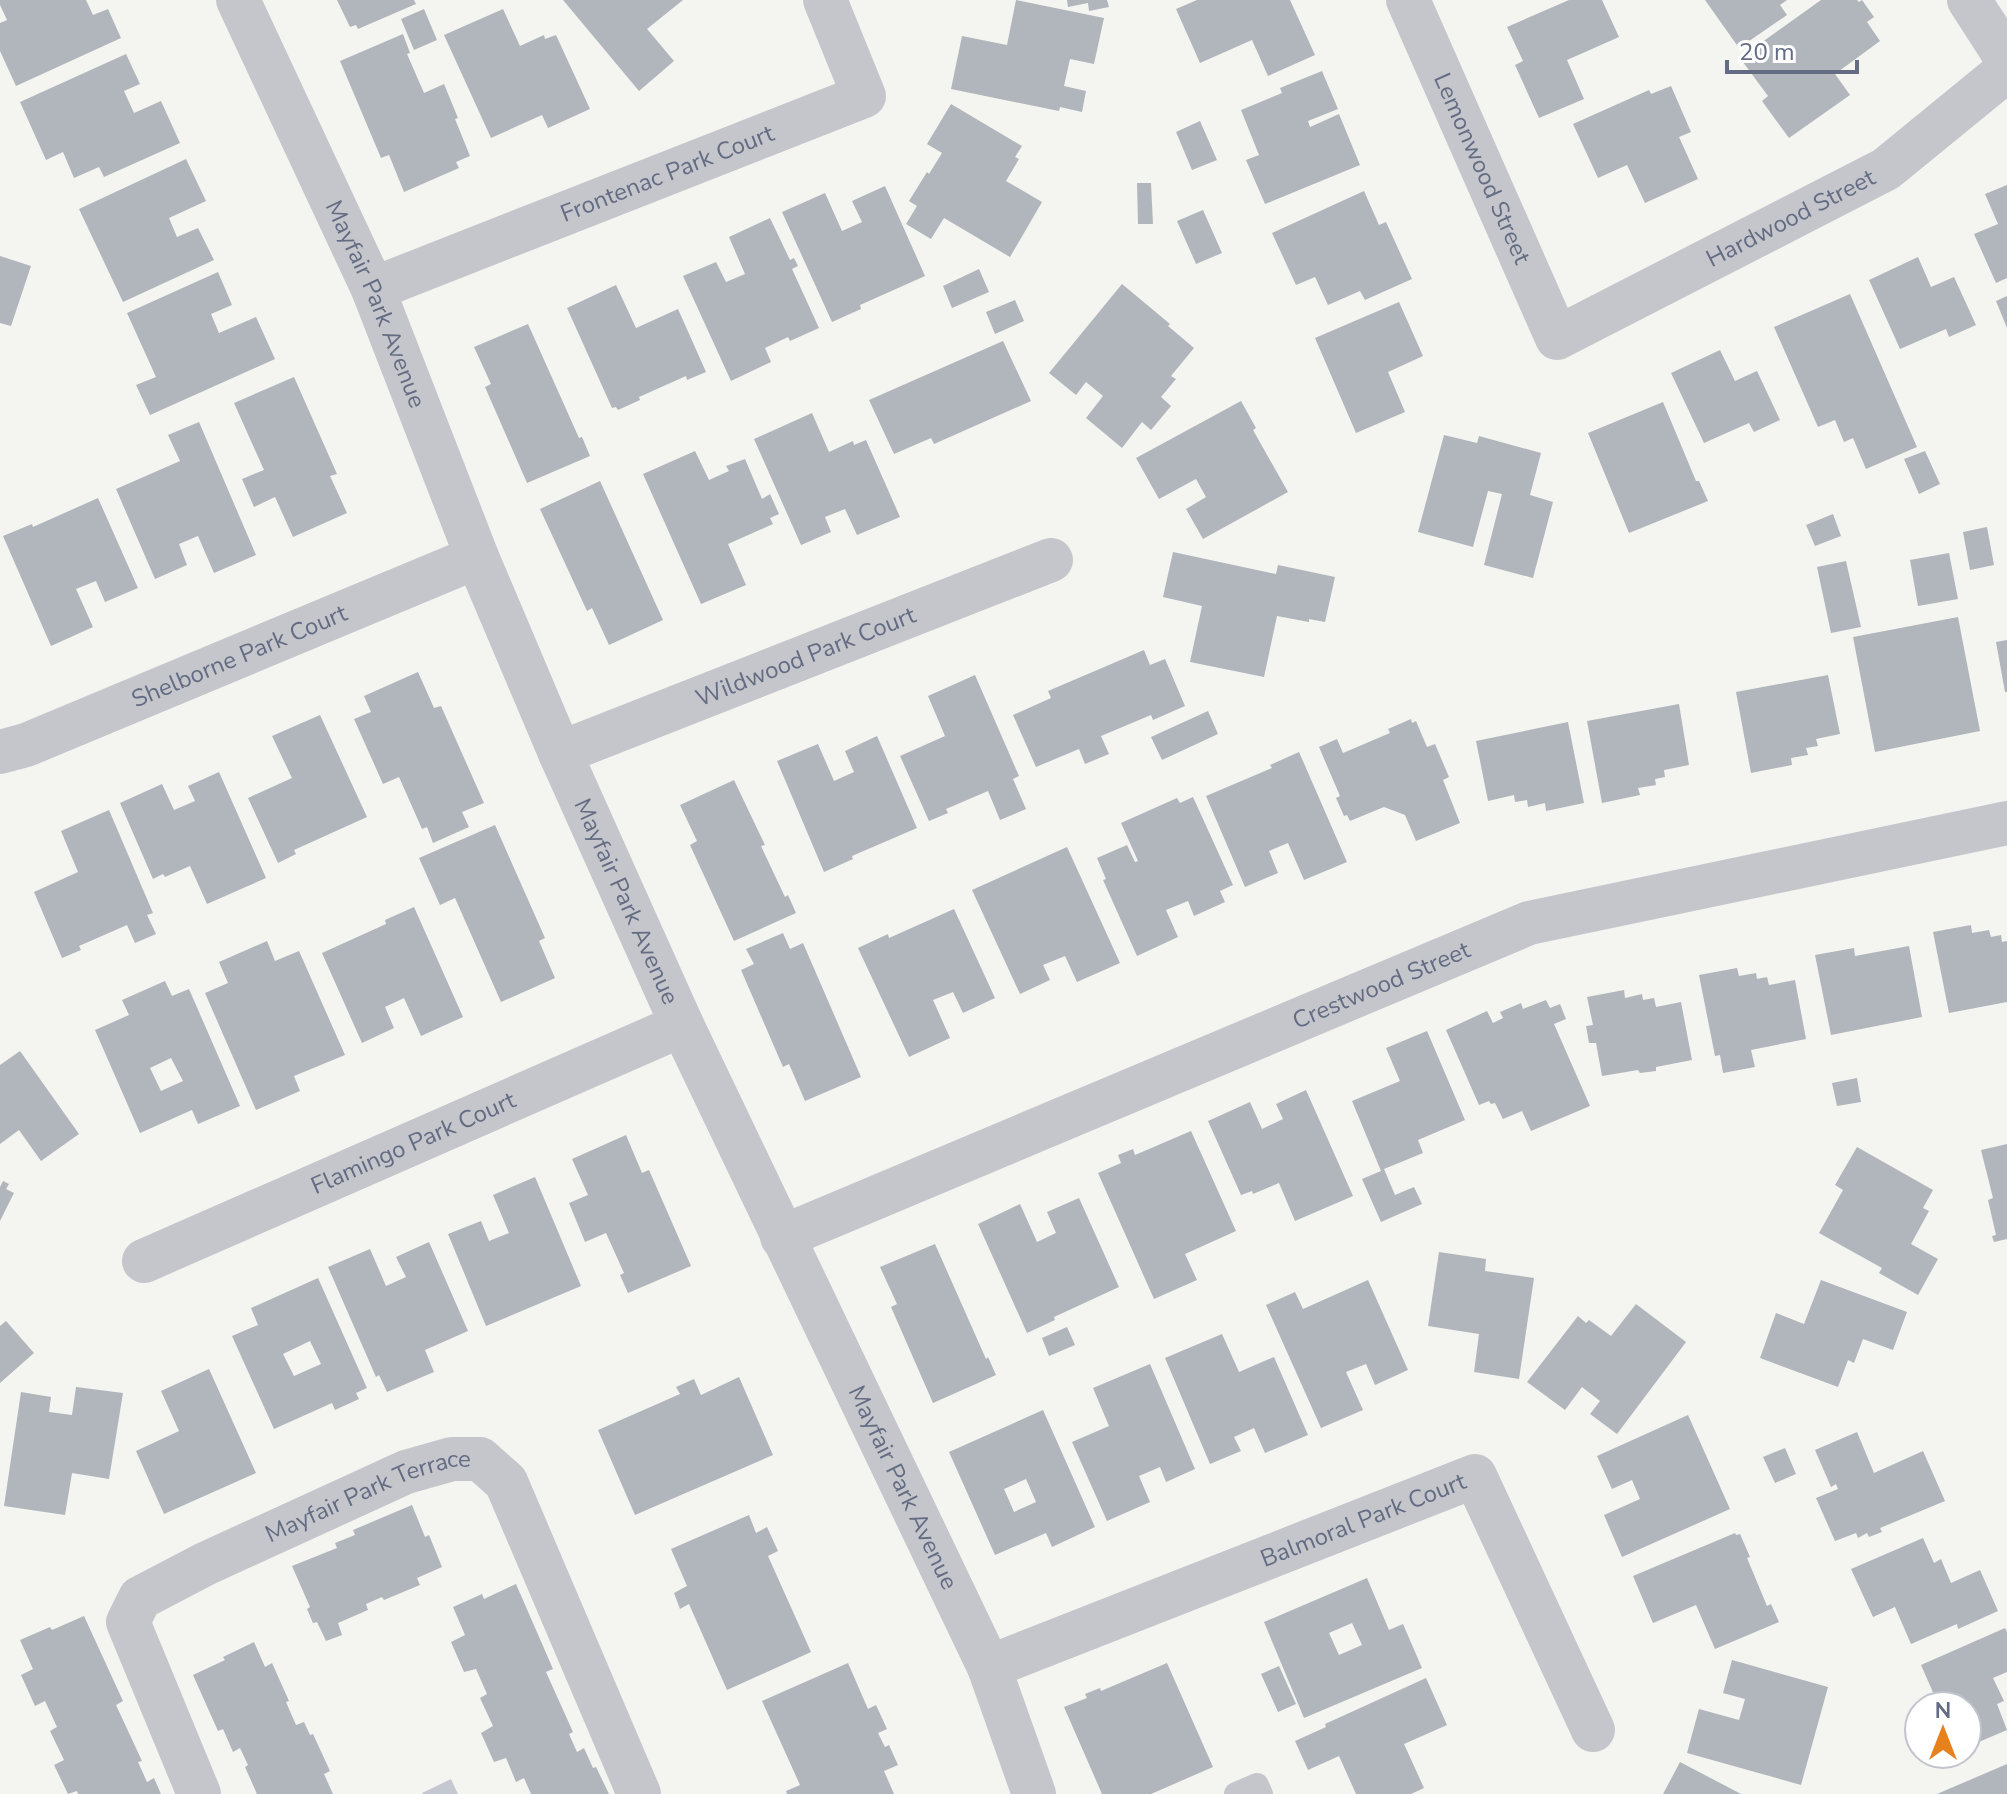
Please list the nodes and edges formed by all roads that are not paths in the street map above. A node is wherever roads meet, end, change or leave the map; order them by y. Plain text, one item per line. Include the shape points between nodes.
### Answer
1 (238, 0) edge
2 (825, 0) edge
3 (1408, 0) edge
4 (1969, 0) edge
5 (2007, 59) edge
6 (2007, 70) edge
7 (373, 289) junction
8 (1557, 338) joint
9 (477, 557) junction
10 (1051, 560) dead end
11 (0, 752) edge
12 (560, 753) junction
13 (2007, 823) edge
14 (682, 1025) junction
15 (782, 1237) junction
16 (144, 1261) dead end
17 (989, 1667) junction
18 (1593, 1730) dead end
19 (199, 1794) edge
20 (639, 1794) edge
21 (1034, 1794) edge
22 (1236, 1794) edge
23 (1261, 1794) edge

1 - 7 street, Mayfair Park Avenue
2 - 7 street, Frontenac Park Court via 864,96
3 - 8 street, Lemonwood Street
4 - 5 street
6 - 8 street, Hardwood Street via 1886,169
7 - 9 street, Mayfair Park Avenue
9 - 11 street, Shelborne Park Court
9 - 12 street, Mayfair Park Avenue
10 - 12 street, Wildwood Park Court
12 - 14 street, Mayfair Park Avenue
13 - 15 street, Crestwood Street via 1529,923
14 - 15 street, Mayfair Park Avenue
14 - 16 street, Flamingo Park Court
15 - 17 street, Mayfair Park Avenue
17 - 18 street, Balmoral Park Court via 1475,1476
17 - 21 street, Mayfair Park Avenue
19 - 20 street, Mayfair Park Terrace via 128,1622 140,1598 406,1472 452,1459 480,1459 506,1482
22 - 23 lane via 1257,1785

